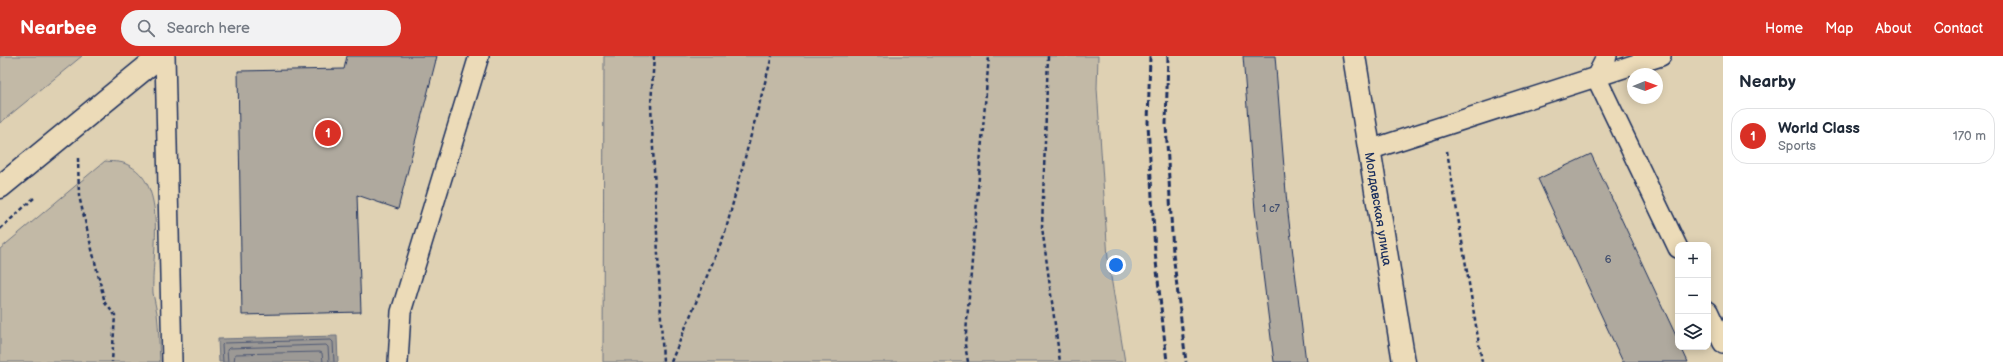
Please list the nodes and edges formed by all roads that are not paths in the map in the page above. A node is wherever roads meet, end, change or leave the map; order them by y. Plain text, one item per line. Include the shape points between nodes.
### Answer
1 (160, 56) edge
2 (165, 56) edge
3 (479, 56) edge
4 (1354, 56) edge
5 (1607, 56) edge
6 (1661, 56) edge
7 (1596, 77) junction
8 (1369, 150) junction
9 (0, 187) edge
10 (1675, 242) edge
11 (1709, 314) edge
12 (1723, 343) edge
13 (172, 362) edge
14 (398, 362) edge
15 (1404, 362) edge

1 - 9 street
2 - 13 lane
3 - 14 lane via 401,312
4 - 8 street, Молдавская улица
5 - 7 lane
6 - 7 lane
7 - 8 lane
7 - 10 lane
8 - 15 street, Молдавская улица
11 - 12 lane

